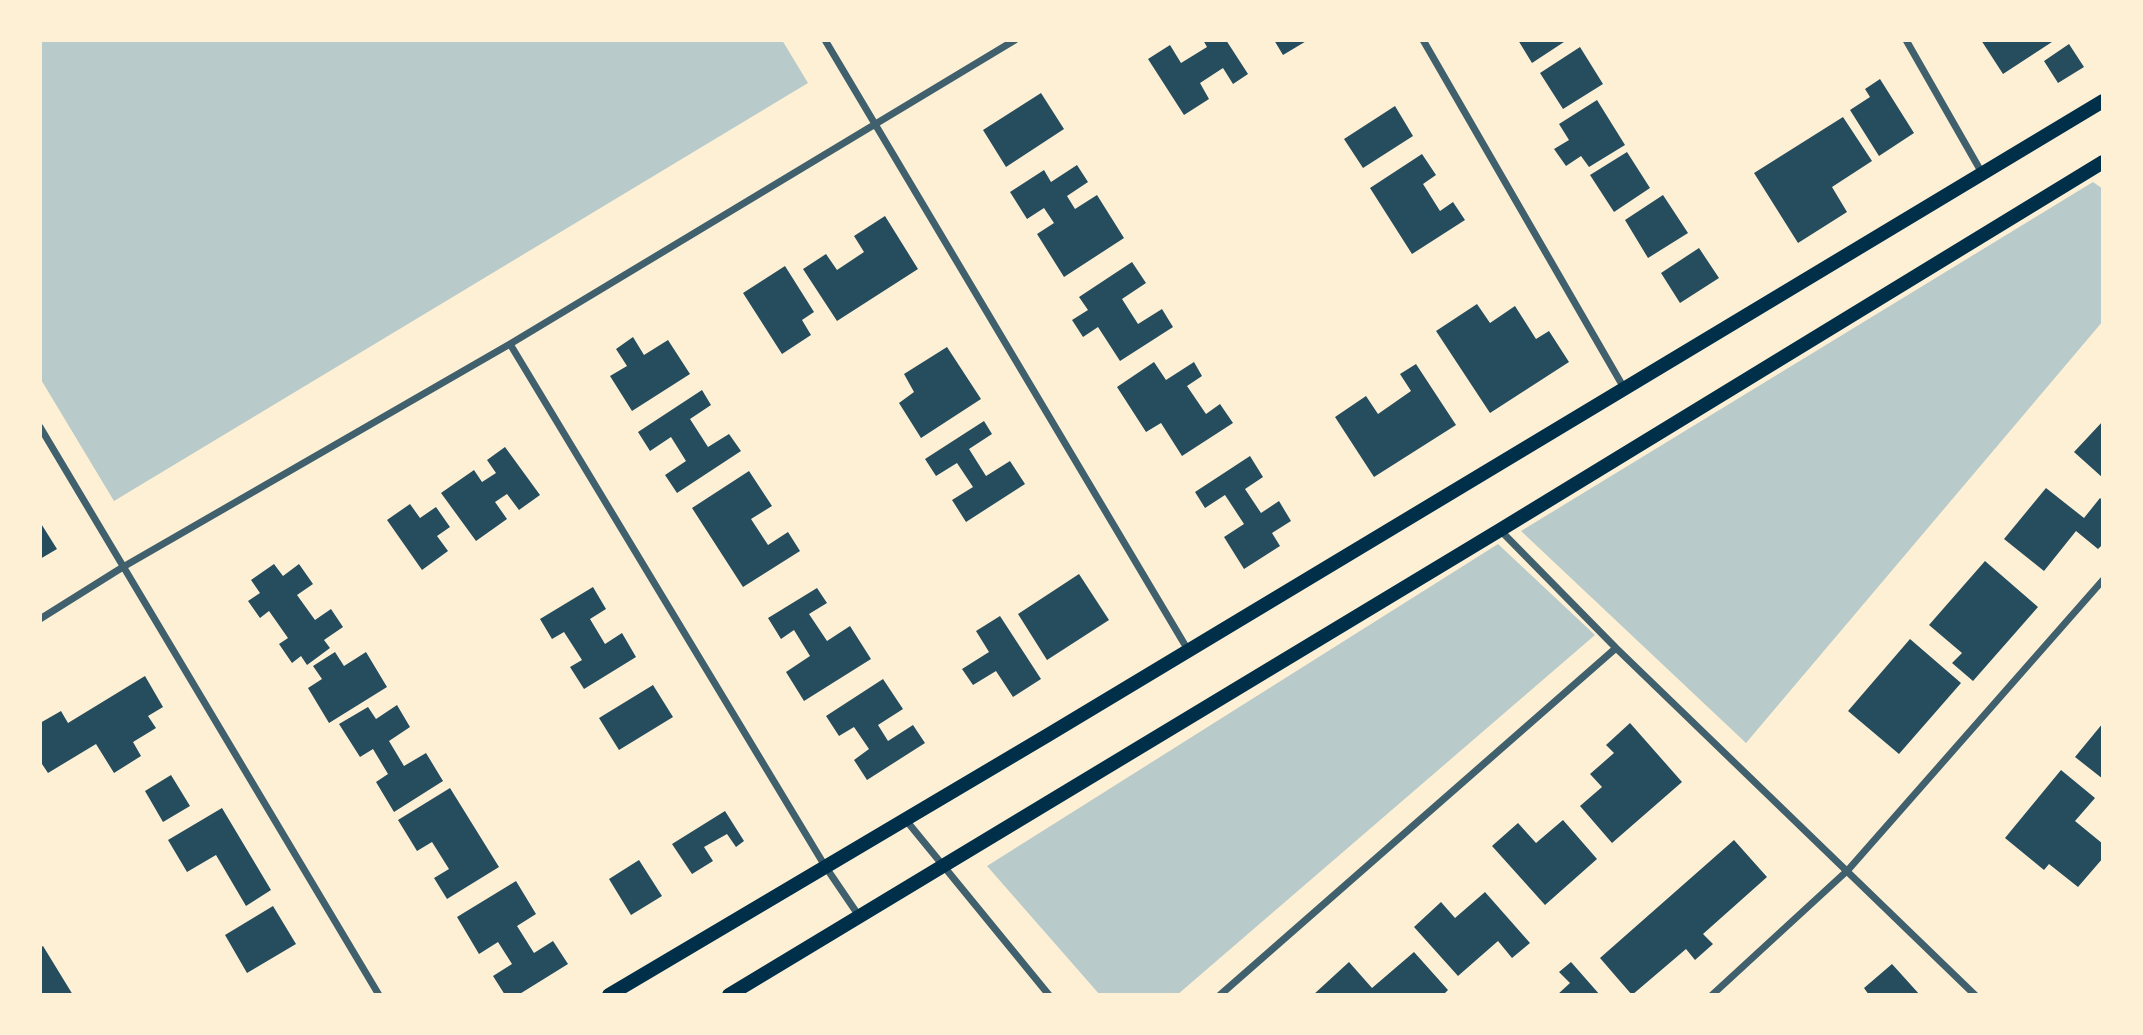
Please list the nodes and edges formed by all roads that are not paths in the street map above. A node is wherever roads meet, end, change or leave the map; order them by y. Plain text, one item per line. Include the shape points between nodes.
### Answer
1 (825, 40) edge
2 (1015, 40) edge
3 (1423, 40) edge
4 (1906, 40) edge
5 (2103, 101) edge
6 (874, 125) junction
7 (2100, 167) edge
8 (1982, 173) junction
9 (510, 344) junction
10 (1624, 389) junction
11 (40, 427) edge
12 (1500, 530) junction
13 (123, 567) junction
14 (2103, 580) edge
15 (40, 619) edge
16 (1616, 648) junction
17 (1188, 651) junction
18 (905, 819) junction
19 (943, 864) junction
20 (825, 866) junction
21 (1848, 870) junction
22 (859, 915) junction
23 (379, 995) edge
24 (609, 995) edge
25 (729, 995) edge
26 (1049, 995) edge
27 (1220, 995) edge
28 (1712, 995) edge
29 (1975, 995) edge

1 - 6 street
2 - 6 street
3 - 10 street
4 - 8 street
5 - 8 main road
6 - 9 street
6 - 17 street
7 - 12 main road
8 - 10 main road
9 - 13 street
9 - 20 street
10 - 17 main road
11 - 13 street
12 - 16 street
12 - 19 main road
13 - 15 street
13 - 23 street
14 - 21 street
16 - 21 street
16 - 27 street
17 - 18 main road
18 - 19 street
18 - 20 main road
19 - 22 main road
19 - 26 street
20 - 22 street
20 - 24 main road
21 - 28 street
21 - 29 street
22 - 25 main road

